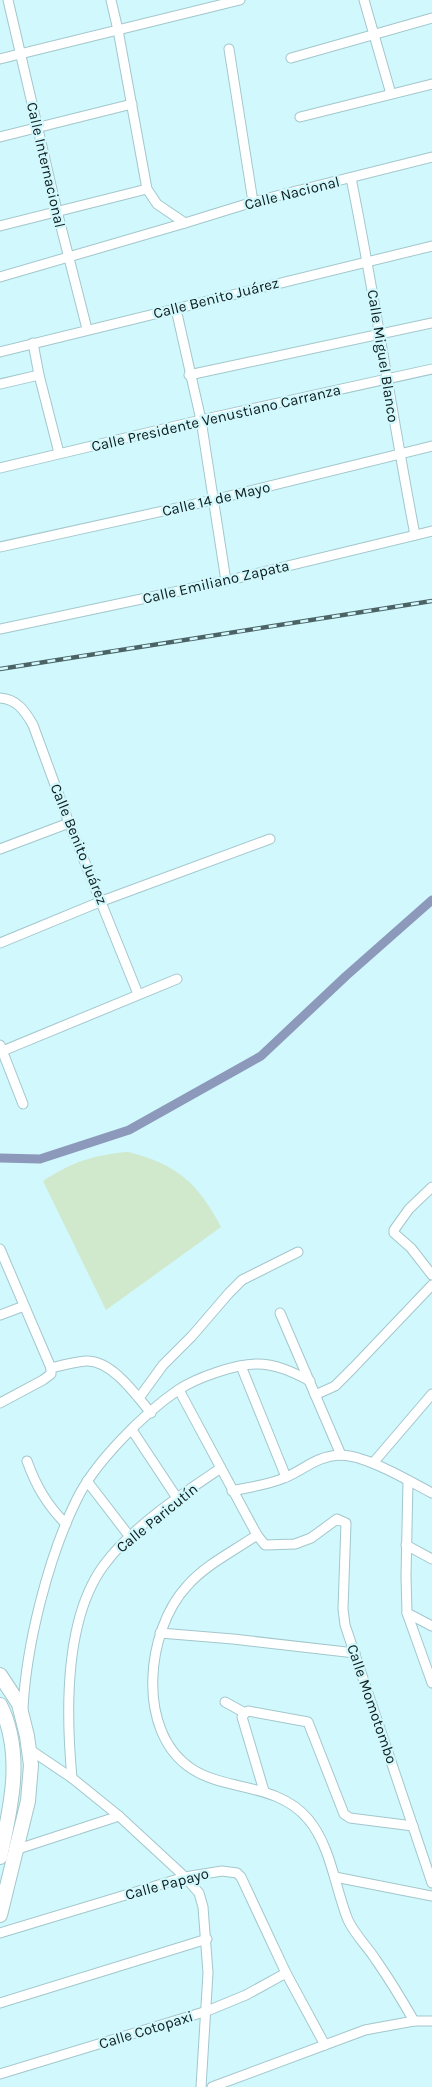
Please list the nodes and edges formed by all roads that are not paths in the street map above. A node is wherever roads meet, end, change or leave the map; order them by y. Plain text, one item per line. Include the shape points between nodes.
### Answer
1 (8, 0) edge
2 (111, 0) edge
3 (240, 0) edge
4 (364, 0) edge
5 (432, 18) edge
6 (118, 30) junction
7 (374, 35) junction
8 (228, 49) dead end
9 (20, 54) junction
10 (291, 58) dead end
11 (0, 59) edge
12 (432, 84) edge
13 (391, 94) junction
14 (132, 104) junction
15 (300, 117) dead end
16 (38, 127) junction
17 (0, 137) edge
18 (432, 157) edge
19 (351, 178) junction
20 (147, 189) junction
21 (252, 202) junction
22 (57, 211) junction
23 (185, 223) junction
24 (0, 226) edge
25 (432, 246) edge
26 (69, 256) junction
27 (368, 261) junction
28 (0, 277) edge
29 (176, 308) junction
30 (432, 323) edge
31 (87, 329) junction
32 (379, 336) junction
33 (34, 343) junction
34 (0, 352) edge
35 (432, 369) edge
36 (39, 375) junction
37 (189, 375) junction
38 (386, 379) junction
39 (0, 384) edge
40 (200, 420) junction
41 (432, 446) edge
42 (59, 453) junction
43 (399, 453) junction
44 (0, 468) edge
45 (213, 500) junction
46 (432, 531) edge
47 (415, 535) junction
48 (0, 547) edge
49 (226, 581) junction
50 (0, 630) edge
51 (0, 698) edge
52 (69, 822) junction
53 (270, 839) dead end
54 (0, 849) edge
55 (102, 901) junction
56 (0, 943) edge
57 (176, 979) dead end
58 (138, 994) junction
59 (1, 1050) edge
60 (23, 1104) dead end
61 (432, 1187) edge
62 (0, 1249) edge
63 (298, 1252) dead end
64 (432, 1276) edge
65 (432, 1285) edge
66 (24, 1306) junction
67 (280, 1313) dead end
68 (0, 1315) edge
69 (241, 1366) junction
70 (51, 1368) junction
71 (310, 1381) junction
72 (179, 1390) junction
73 (432, 1394) edge
74 (316, 1395) junction
75 (139, 1398) junction
76 (0, 1404) edge
77 (152, 1412) junction
78 (132, 1430) junction
79 (341, 1455) junction
80 (27, 1461) dead end
81 (373, 1464) junction
82 (221, 1468) junction
83 (286, 1477) junction
84 (87, 1481) junction
85 (408, 1481) junction
86 (232, 1491) junction
87 (432, 1493) edge
88 (177, 1498) junction
89 (66, 1524) junction
90 (257, 1535) junction
91 (130, 1537) junction
92 (406, 1545) junction
93 (432, 1559) edge
94 (407, 1613) junction
95 (432, 1626) edge
96 (160, 1634) junction
97 (355, 1653) junction
98 (0, 1675) edge
99 (432, 1683) edge
100 (225, 1702) dead end
101 (0, 1704) edge
102 (245, 1713) junction
103 (22, 1715) junction
104 (29, 1748) junction
105 (72, 1778) junction
106 (264, 1791) junction
107 (119, 1816) junction
108 (413, 1826) junction
109 (15, 1850) junction
110 (0, 1857) edge
111 (185, 1877) junction
112 (335, 1877) junction
113 (432, 1883) edge
114 (432, 1896) edge
115 (0, 1914) edge
116 (0, 1933) edge
117 (206, 1939) junction
118 (286, 1973) junction
119 (0, 2003) edge
120 (207, 2011) junction
121 (414, 2021) junction
122 (432, 2021) edge
123 (325, 2045) junction
124 (0, 2074) edge
125 (201, 2087) edge
126 (212, 2087) edge

1 - 9 street, Calle Internacional
2 - 6 street
3 - 6 street
4 - 7 street
5 - 7 street
6 - 9 street
6 - 14 street
7 - 10 street
7 - 13 street
8 - 21 street
9 - 11 street
9 - 16 street, Calle Internacional
12 - 13 street
13 - 15 street
14 - 16 street
14 - 20 street
16 - 17 street
16 - 22 street, Calle Internacional
18 - 19 street, Calle Nacional
19 - 21 street, Calle Nacional
19 - 27 street, Calle Miguel Blanco
20 - 22 street
20 - 23 street via 157,204
21 - 23 street, Calle Nacional
22 - 24 street
22 - 26 street, Calle Internacional
23 - 26 street, Calle Nacional
25 - 27 street, Calle Benito Juárez
26 - 28 street, Calle Nacional
26 - 31 street, Calle Internacional
27 - 29 street, Calle Benito Juárez
27 - 32 street, Calle Miguel Blanco
29 - 31 street, Calle Benito Juárez
29 - 37 street
30 - 32 street
31 - 33 street, Calle Benito Juárez
32 - 37 street
32 - 38 street, Calle Miguel Blanco
33 - 34 street, Calle Benito Juárez
33 - 36 street
35 - 38 street, Calle Presidente Venustiano Carranza
36 - 39 street
36 - 42 street
37 - 40 street
38 - 40 street, Calle Presidente Venustiano Carranza
38 - 43 street, Calle Miguel Blanco
40 - 42 street, Calle Presidente Venustiano Carranza
40 - 45 street
41 - 43 street, Calle 14 de Mayo
42 - 44 street, Calle Presidente Venustiano Carranza
43 - 45 street, Calle 14 de Mayo
43 - 47 street, Calle Miguel Blanco
45 - 48 street, Calle 14 de Mayo
45 - 49 street
46 - 47 street, Calle Emiliano Zapata
47 - 49 street, Calle Emiliano Zapata
49 - 50 street, Calle Emiliano Zapata
51 - 52 street, Calle Benito Juárez via 12,699 26,712
52 - 54 street
52 - 55 street, Calle Benito Juárez
53 - 55 street
55 - 56 street
55 - 58 street, Calle Benito Juárez
57 - 58 street
58 - 59 street
59 - 60 street
61 - 64 street via 399,1221 394,1233 411,1248
62 - 66 street
63 - 75 street via 242,1280 163,1364
65 - 74 street via 335,1386
66 - 68 street
66 - 70 street
67 - 71 street
69 - 71 street via 272,1366
69 - 72 street
69 - 83 street
70 - 75 street via 87,1361 100,1364 121,1378
70 - 76 street via 51,1374 43,1380
71 - 74 street
72 - 77 street
72 - 82 street
73 - 81 street
74 - 79 street
75 - 77 street
77 - 78 street
78 - 84 street
78 - 88 street
79 - 81 street
79 - 83 street via 311,1462
80 - 89 street via 45,1502
81 - 85 street
82 - 86 street
82 - 88 street, Calle Paricutín
83 - 86 street
84 - 89 street
84 - 91 street
85 - 87 street
85 - 92 street
86 - 90 street
88 - 91 street, Calle Paricutín
89 - 103 street via 40,1601
90 - 96 street via 188,1584 177,1598
90 - 97 street, Calle Momotombo via 266,1545 295,1544 311,1538 331,1522 346,1523 343,1609
91 - 105 street, Calle Paricutín via 103,1566 88,1592 79,1619 71,1656 69,1744
92 - 93 street
92 - 94 street
94 - 95 street
94 - 99 street
96 - 97 street
96 - 106 street via 155,1658 154,1700 156,1718 169,1745 193,1769 210,1777
97 - 108 street, Calle Momotombo
98 - 103 main road via 19,1704
100 - 102 street
101 - 110 main road via 14,1762 10,1807
102 - 106 street via 242,1717
102 - 108 street via 308,1722 344,1814 350,1818
103 - 104 main road
104 - 105 street
104 - 109 main road via 28,1801
105 - 107 street
106 - 112 street via 307,1817 316,1830
107 - 109 street
107 - 111 street
108 - 113 street, Calle Momotombo
109 - 115 main road
111 - 116 street, Calle Papayo
111 - 117 street via 199,1893
111 - 118 street, Calle Papayo via 222,1870 237,1873
112 - 114 street
112 - 121 street via 357,1936 392,1983
117 - 119 street
117 - 120 street
118 - 120 street, Calle Cotopaxi
118 - 123 street, Calle Papayo
120 - 124 street, Calle Cotopaxi
120 - 125 street
121 - 122 street
121 - 123 street via 365,2030
123 - 126 street

